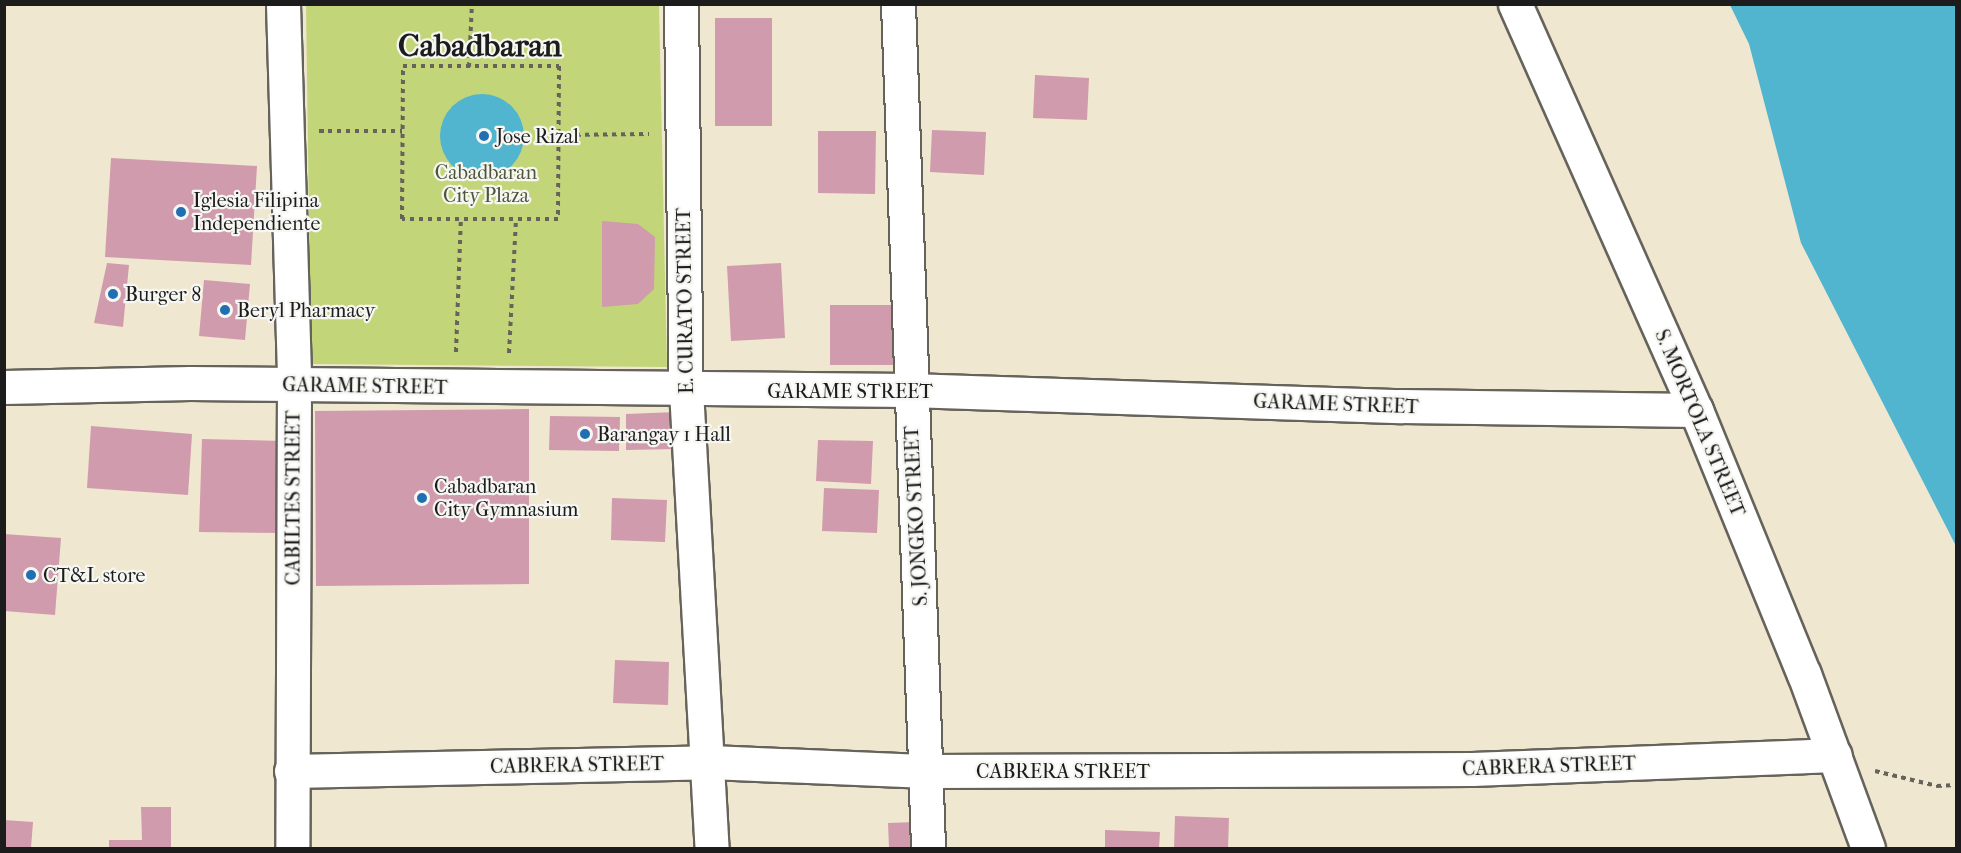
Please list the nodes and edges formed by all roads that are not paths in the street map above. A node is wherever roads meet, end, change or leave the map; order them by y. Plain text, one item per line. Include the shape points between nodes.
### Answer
1 (282, 4) edge
2 (681, 4) edge
3 (898, 4) edge
4 (1515, 4) edge
5 (294, 385) junction
6 (4, 387) edge
7 (686, 390) junction
8 (909, 390) junction
9 (1696, 410) junction
10 (1835, 755) junction
11 (710, 762) junction
12 (291, 771) junction
13 (928, 771) junction
14 (292, 849) edge
15 (712, 849) edge
16 (928, 849) edge
17 (1868, 849) edge

1 - 5 street, CABILTES STREET
2 - 7 street, E. CURATO STREET
3 - 8 street, S. JONGKO STREET
4 - 9 street, S. MORTOLA STREET
5 - 6 street, GARAME STREET
5 - 7 street, GARAME STREET
5 - 12 street, CABILTES STREET
7 - 8 street, GARAME STREET
7 - 11 street, E. CURATO STREET
8 - 9 street, GARAME STREET via 1401,406
8 - 13 street, S. JONGKO STREET
9 - 10 street, S. MORTOLA STREET
10 - 13 street, CABRERA STREET via 1472,769
10 - 17 street, S. MORTOLA STREET
11 - 12 street, CABRERA STREET
11 - 13 street, CABRERA STREET
11 - 15 street, E. CURATO STREET
12 - 14 street, CABILTES STREET
13 - 16 street, S. JONGKO STREET

